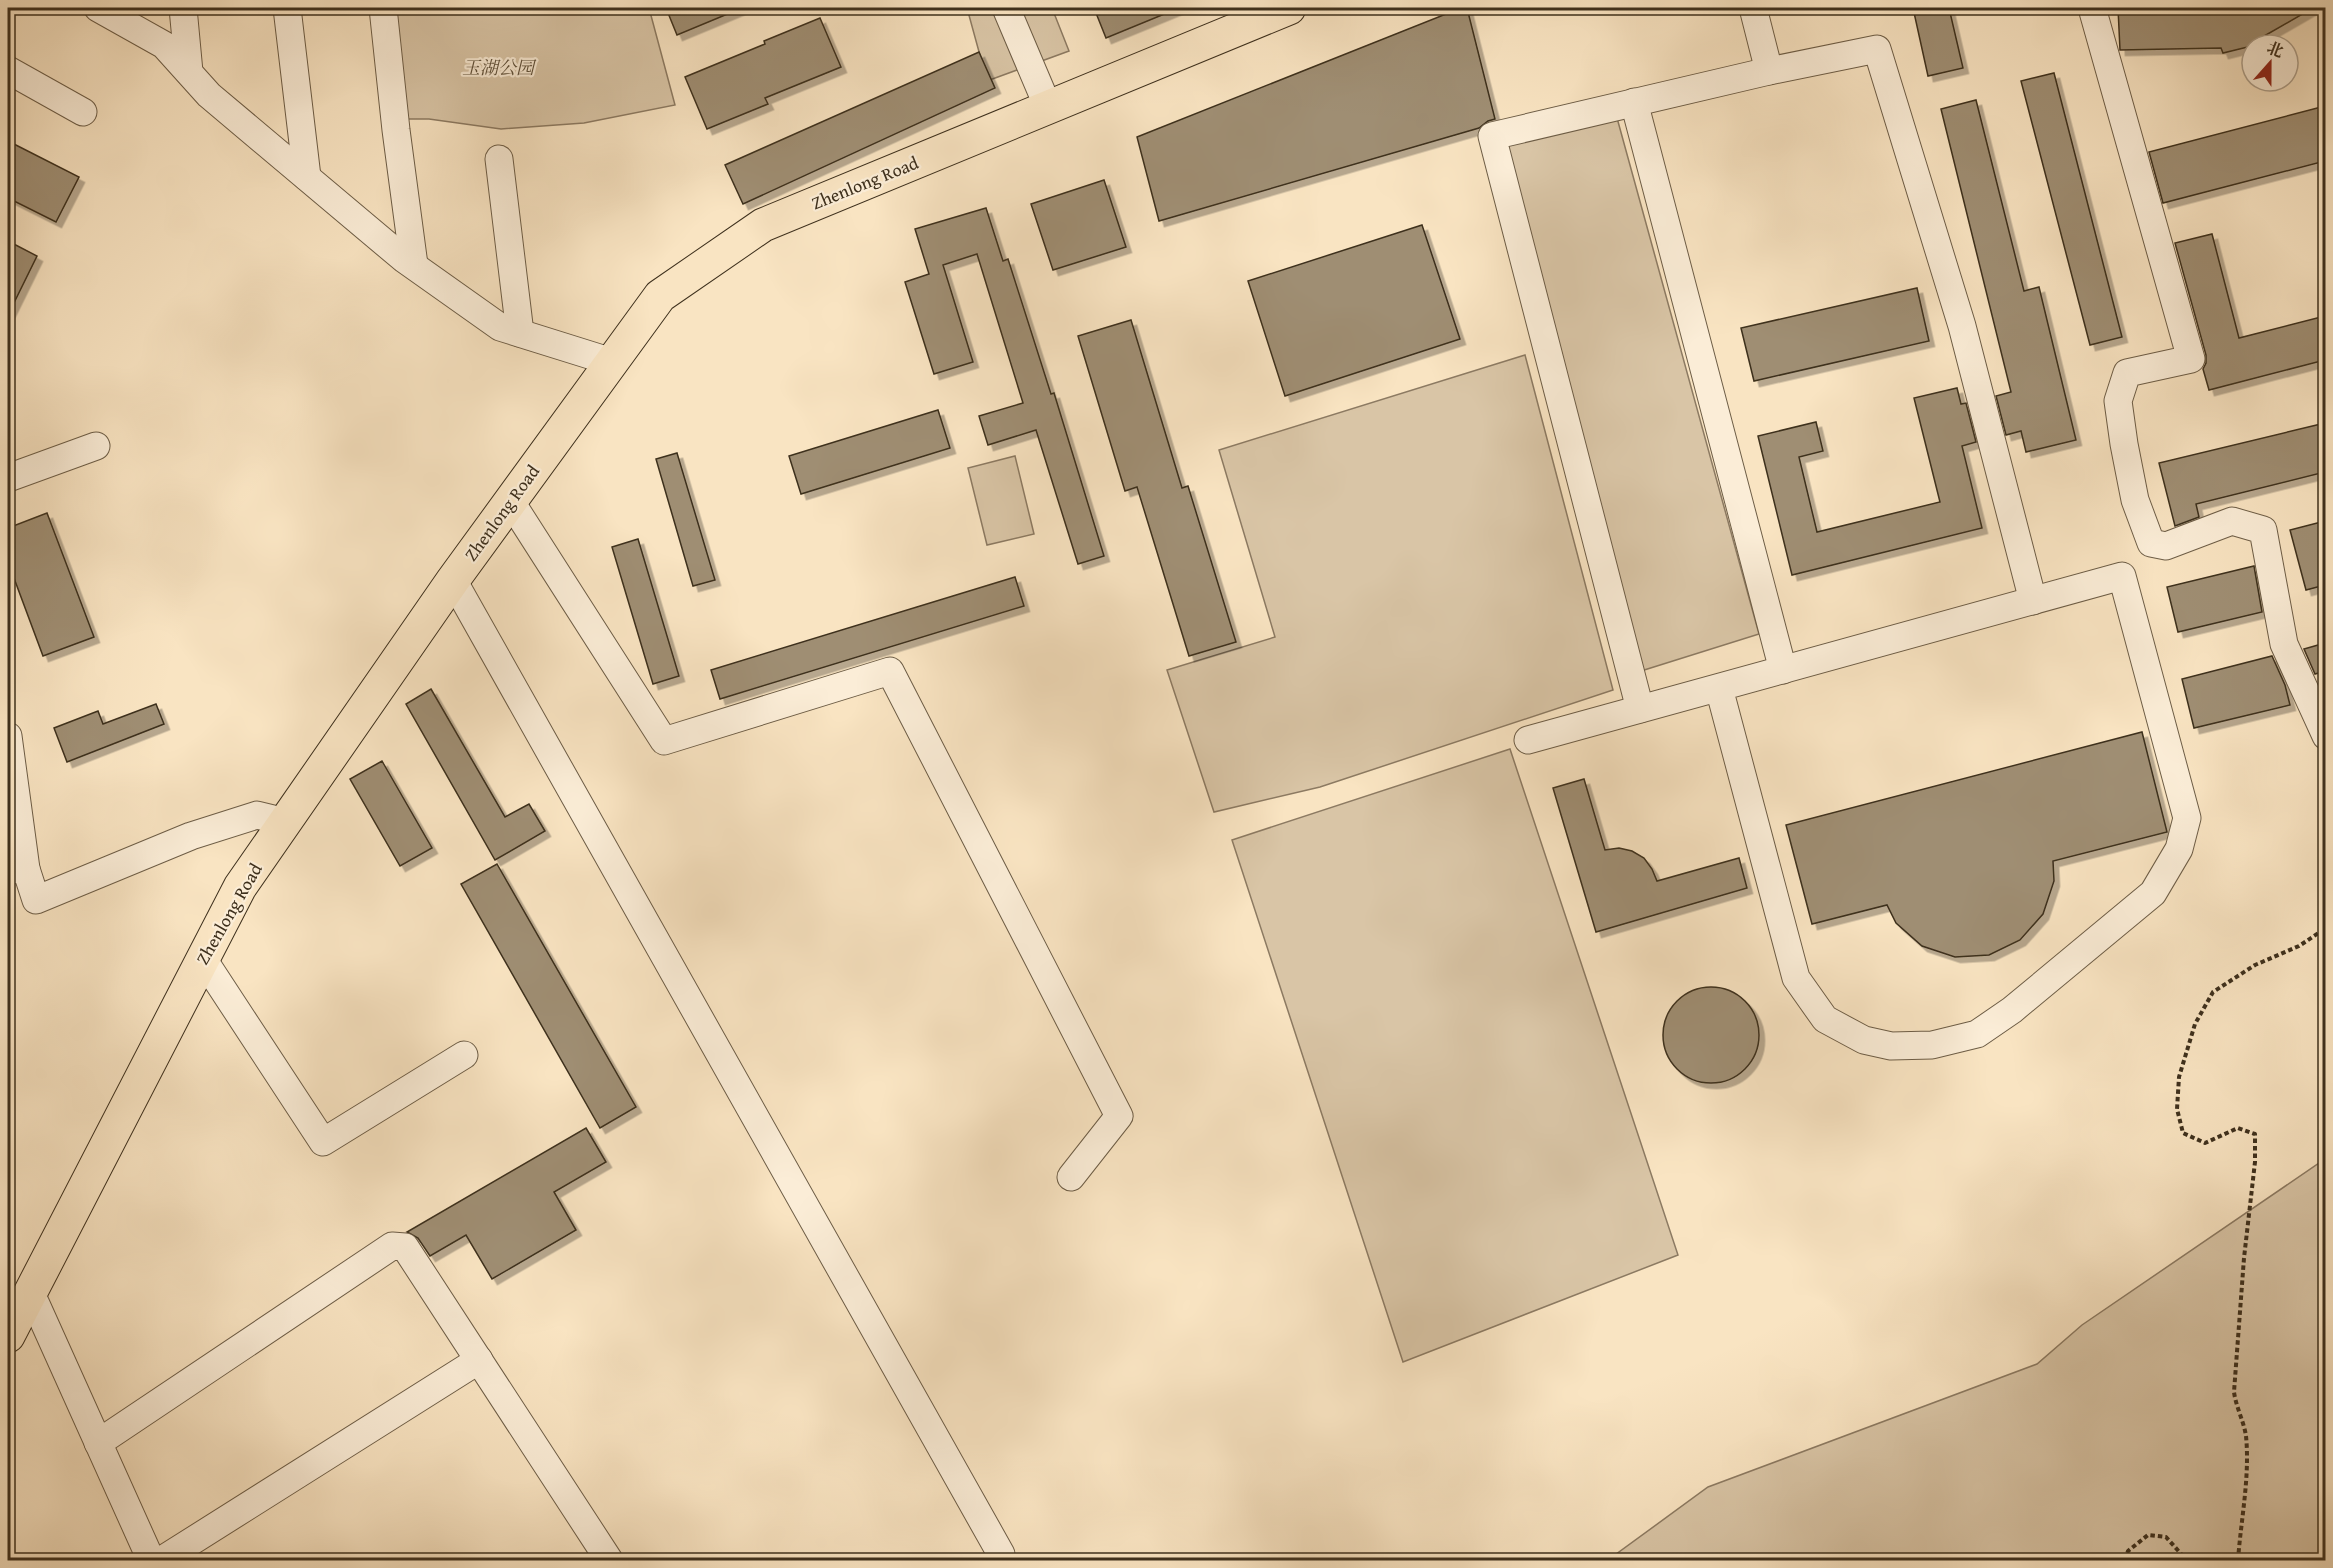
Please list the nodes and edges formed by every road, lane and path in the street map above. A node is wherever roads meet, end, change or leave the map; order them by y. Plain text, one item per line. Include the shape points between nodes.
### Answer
1 (98, 8) edge
2 (183, 8) edge
3 (287, 8) edge
4 (383, 8) edge
5 (1006, 8) edge
6 (1289, 8) edge
7 (1754, 8) edge
8 (2092, 8) edge
9 (8, 70) edge
10 (189, 72) junction
11 (1769, 72) junction
12 (1634, 102) junction
13 (1048, 107) junction
14 (83, 112) dead end
15 (499, 159) dead end
16 (307, 177) junction
17 (414, 265) junction
18 (520, 333) junction
19 (612, 362) junction
20 (96, 446) dead end
21 (8, 478) edge
22 (511, 502) junction
23 (453, 580) junction
24 (2033, 601) junction
25 (1783, 670) junction
26 (1719, 688) junction
27 (1640, 710) junction
28 (8, 736) edge
29 (2325, 736) edge
30 (1528, 740) dead end
31 (286, 822) junction
32 (17, 870) edge
33 (2325, 928) edge
34 (203, 959) junction
35 (464, 1055) dead end
36 (1071, 1177) dead end
37 (30, 1291) junction
38 (8, 1336) edge
39 (479, 1360) junction
40 (98, 1443) junction
41 (1001, 1554) dead end
42 (151, 1560) edge
43 (162, 1560) edge
44 (609, 1560) edge
45 (2125, 1560) edge
46 (2183, 1560) edge
47 (2238, 1560) edge

1 - 10 street via 164,45
2 - 10 street
3 - 16 street
4 - 17 street
5 - 13 street
6 - 13 main road, Zhenlong Road
7 - 11 street
8 - 29 street via 2191,359 2127,374 2118,401 2135,500 2151,543 2166,546 2232,521 2263,530 2284,644
9 - 14 street
10 - 16 street via 209,95
11 - 12 street
11 - 24 street via 1877,50 1962,326
12 - 25 street
12 - 27 street via 1492,136
13 - 19 main road, Zhenlong Road via 763,225 660,296
15 - 18 street
16 - 17 street
17 - 18 street via 500,327
18 - 19 street
19 - 22 main road, Zhenlong Road
20 - 21 street
22 - 23 main road, Zhenlong Road
22 - 36 street via 664,741 890,671 1119,1116
23 - 31 main road, Zhenlong Road
23 - 41 street
24 - 25 street
24 - 26 street via 2122,576 2187,818 2179,849 2153,893 2012,1010 1977,1034 1932,1045 1891,1046 1864,1040 1825,1019 1796,978
25 - 26 street
26 - 27 street
27 - 30 street
28 - 32 street
31 - 32 street via 257,815 191,836 36,900
31 - 34 main road, Zhenlong Road via 240,887
33 - 47 path via 2299,946 2255,964 2213,992 2195,1024 2179,1077 2177,1109 2183,1133 2205,1143 2238,1128 2255,1134 2234,1392 2246,1433 2248,1467
34 - 35 street via 323,1142
34 - 37 main road, Zhenlong Road
37 - 38 main road, Zhenlong Road
37 - 40 street
39 - 40 street via 405,1247 392,1246
39 - 43 street
39 - 44 street
40 - 42 street
45 - 46 path via 2128,1551 2148,1535 2166,1537

